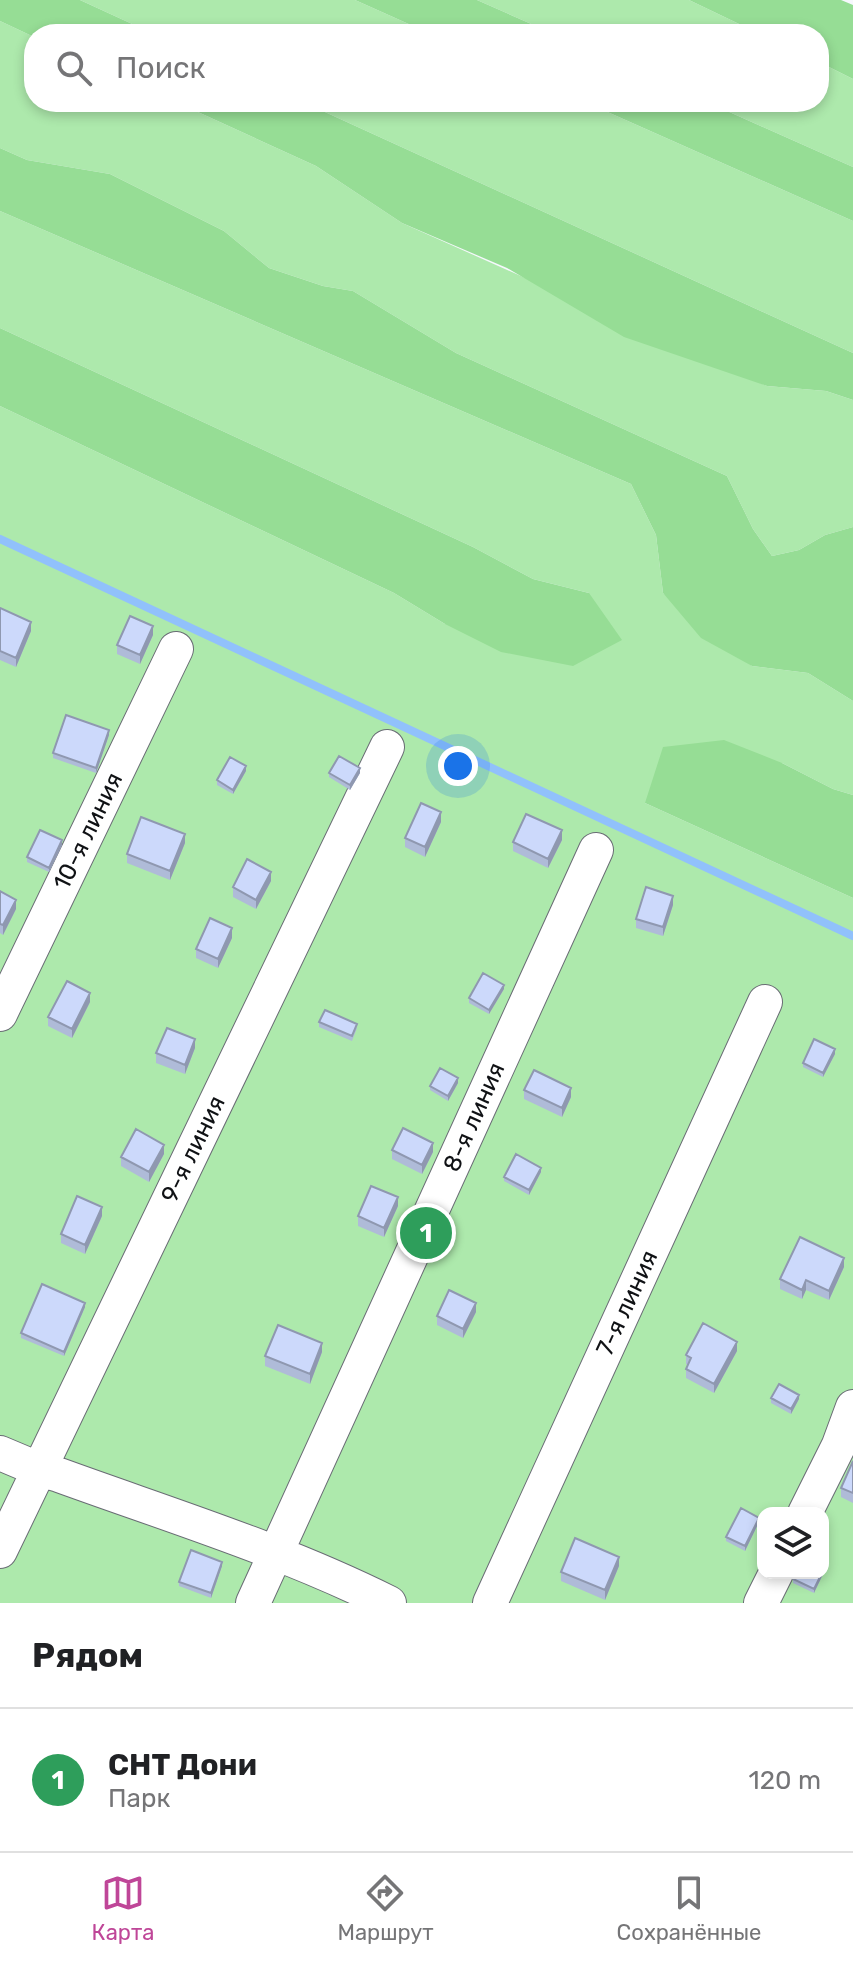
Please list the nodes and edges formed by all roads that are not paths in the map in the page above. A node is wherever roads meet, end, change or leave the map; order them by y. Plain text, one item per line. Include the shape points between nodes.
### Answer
1 (176, 649) dead end
2 (387, 747) dead end
3 (596, 850) dead end
4 (765, 1002) dead end
5 (0, 1014) edge
6 (853, 1407) edge
7 (0, 1453) edge
8 (38, 1469) junction
9 (808, 1507) edge
10 (0, 1551) edge
11 (276, 1553) junction
12 (773, 1579) edge
13 (253, 1603) edge
14 (389, 1603) edge
15 (490, 1603) edge
16 (761, 1603) edge

1 - 5 lane, 10-я линия
2 - 8 lane, 9-я линия
3 - 11 lane, 8-я линия
4 - 15 lane, 7-я линия
6 - 9 lane
7 - 8 lane
8 - 10 lane, 9-я линия
8 - 11 lane
11 - 13 lane, 8-я линия
11 - 14 lane
12 - 16 lane

